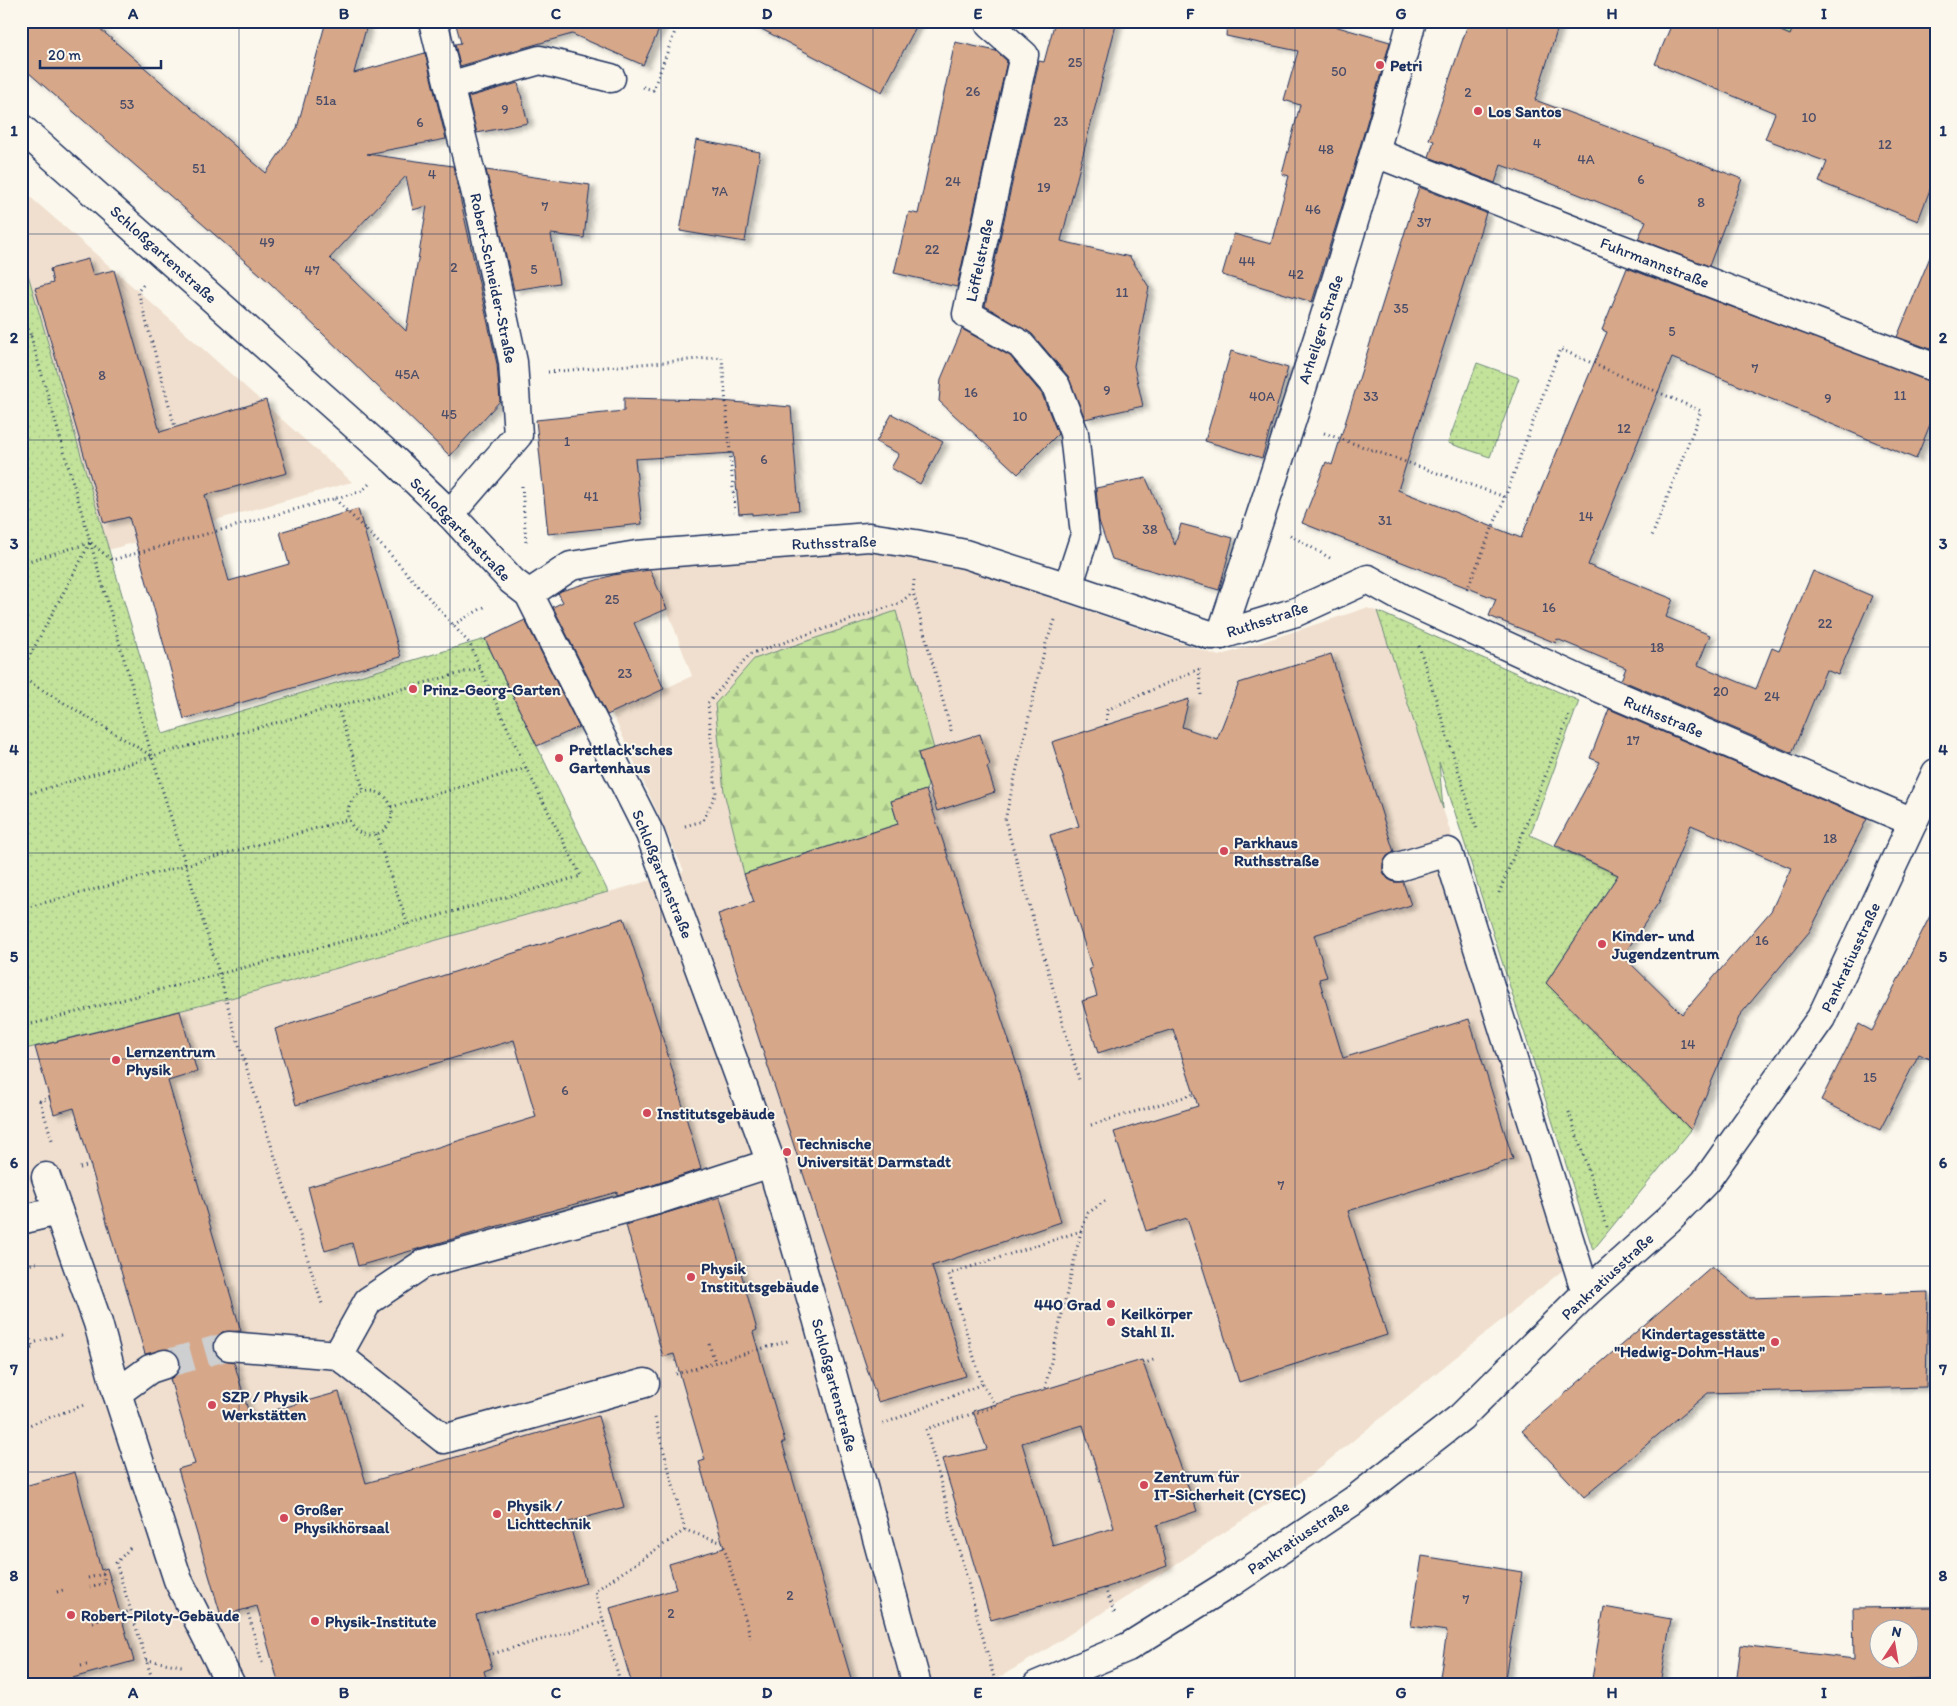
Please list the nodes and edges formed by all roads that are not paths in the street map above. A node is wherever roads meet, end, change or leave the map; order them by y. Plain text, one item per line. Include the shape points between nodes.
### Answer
1 (433, 21) edge
2 (991, 21) edge
3 (1412, 21) edge
4 (611, 78) road end
5 (449, 86) junction
6 (21, 128) edge
7 (1376, 153) junction
8 (1936, 368) edge
9 (450, 514) junction
10 (1068, 586) junction
11 (529, 594) junction
12 (1215, 635) junction
13 (1936, 773) edge
14 (1913, 822) junction
15 (1398, 867) dead end
16 (771, 1163) junction
17 (46, 1177) dead end
18 (58, 1211) junction
19 (21, 1220) edge
20 (1586, 1293) junction
21 (229, 1346) tunnel mouth
22 (338, 1355) junction
23 (165, 1364) tunnel mouth
24 (645, 1383) road end
25 (117, 1393) junction
26 (231, 1685) edge
27 (917, 1685) edge
28 (1037, 1685) edge

1 - 5 street, Robert-Schneider-Straße
2 - 10 street, Löffelstraße via 990,25 1024,55 967,314 1020,344 1056,386 1074,433 1085,535
3 - 7 street, Arheilger Straße
4 - 5 street via 540,60
5 - 9 street, Robert-Schneider-Straße via 513,362 518,435
6 - 9 street, Schloßgartenstraße via 395,461
7 - 8 street, Fuhrmannstraße
7 - 12 street, Arheilger Straße via 1260,518
9 - 11 street, Schloßgartenstraße via 512,581
10 - 11 street, Ruthsstraße via 965,554 869,537 637,555 571,566
10 - 12 street, Ruthsstraße
11 - 16 street, Schloßgartenstraße via 650,834
12 - 14 street, Ruthsstraße via 1296,612 1368,579 1404,599 1583,681
13 - 14 street, Pankratiusstraße
14 - 20 street, Pankratiusstraße via 1821,1018 1705,1182 1669,1219
15 - 20 street via 1448,852
16 - 22 street via 657,1200 423,1264 368,1301
16 - 27 street, Schloßgartenstraße
17 - 18 street
18 - 19 street
18 - 25 street via 98,1323
20 - 28 street, Pankratiusstraße via 1461,1417 1354,1501 1128,1648
21 - 22 street
22 - 24 street via 444,1439
23 - 25 street via 150,1369
25 - 26 street via 178,1580

